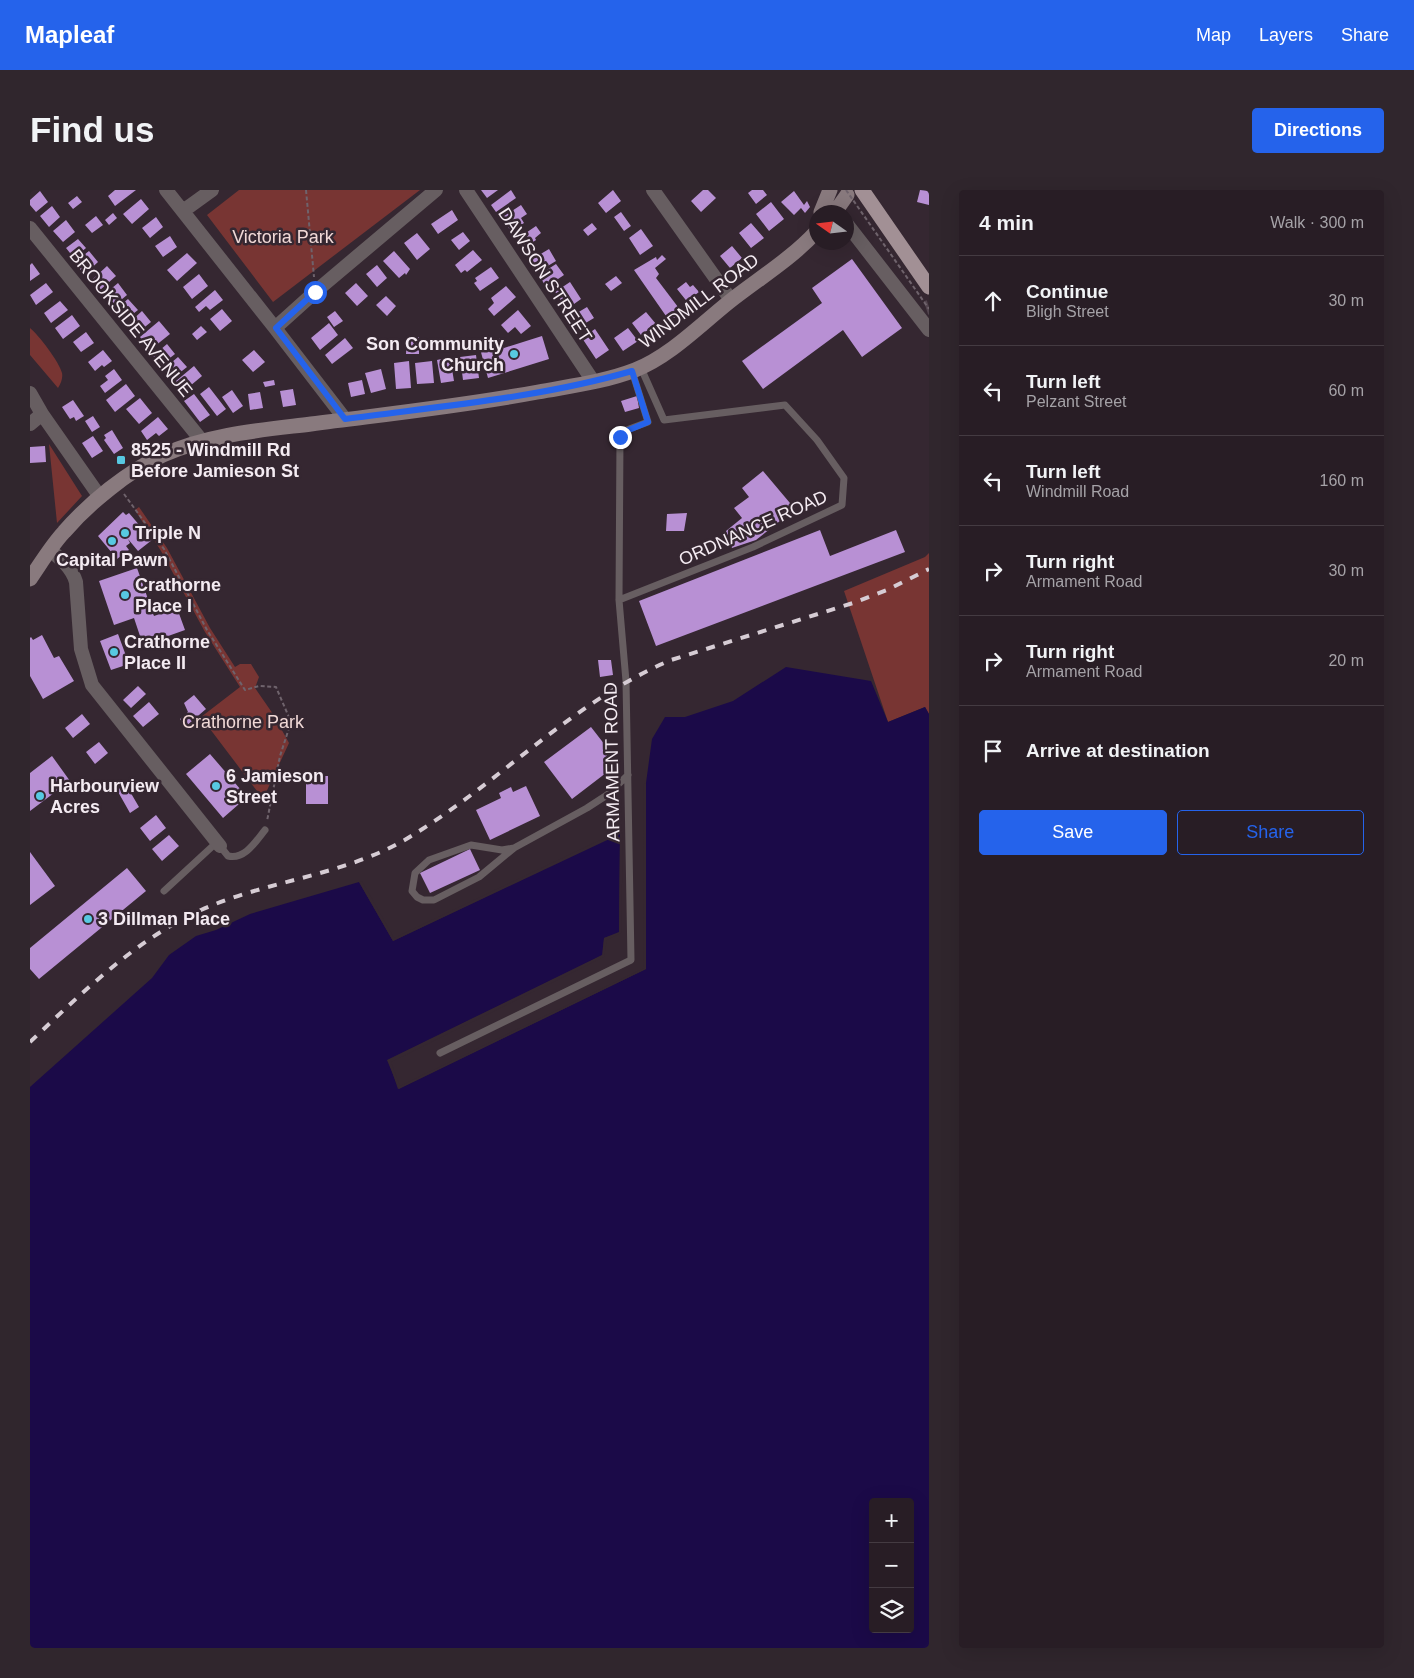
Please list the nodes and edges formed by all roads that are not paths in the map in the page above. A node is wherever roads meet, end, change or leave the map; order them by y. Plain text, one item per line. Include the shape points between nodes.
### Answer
1 (166, 190) edge
2 (212, 190) edge
3 (436, 190) edge
4 (466, 190) edge
5 (653, 190) edge
6 (862, 190) edge
7 (827, 192) edge
8 (846, 192) edge
9 (823, 205) edge
10 (834, 205) edge
11 (840, 205) edge
12 (183, 211) junction
13 (30, 228) edge
14 (854, 232) edge
15 (809, 239) edge
16 (929, 287) edge
17 (731, 300) junction
18 (923, 310) edge
19 (276, 328) junction
20 (929, 330) edge
21 (636, 369) junction
22 (593, 382) junction
23 (30, 393) edge
24 (42, 414) junction
25 (345, 419) junction
26 (664, 420) junction
27 (648, 422) junction
28 (30, 424) edge
29 (202, 441) junction
30 (100, 497) junction
31 (50, 550) junction
32 (30, 580) edge
33 (619, 600) junction
34 (628, 775) junction
35 (265, 830) road end
36 (218, 845) junction
37 (514, 848) junction
38 (164, 891) dead end
39 (440, 1053) dead end

1 - 12 street
2 - 12 street
3 - 19 street
4 - 22 street, DAWSON STREET
5 - 17 street
6 - 16 main road
7 - 9 main road
7 - 10 street
8 - 11 main road
12 - 19 street
13 - 29 street, BROOKSIDE AVENUE
14 - 18 street
15 - 17 main road, WINDMILL ROAD
17 - 21 main road, WINDMILL ROAD via 663,355
18 - 20 street
19 - 25 street
21 - 22 main road, WINDMILL ROAD
21 - 26 lane
21 - 27 lane
22 - 25 main road, WINDMILL ROAD via 517,396
23 - 24 street
24 - 28 street
24 - 30 street
25 - 29 main road, WINDMILL ROAD
26 - 27 lane, ORDNANCE ROAD
26 - 33 lane, ORDNANCE ROAD via 785,405 817,440 844,478 842,505 754,548
27 - 33 lane, ARMAMENT ROAD via 624,432 620,437
29 - 30 main road, WINDMILL ROAD via 162,455
30 - 31 main road, WINDMILL ROAD
31 - 32 main road, WINDMILL ROAD
31 - 36 street via 74,574 81,650 92,685
33 - 34 lane, ARMAMENT ROAD via 626,681
34 - 37 lane via 587,808
34 - 39 lane, ARMAMENT ROAD via 631,960
35 - 36 lane via 248,851 236,857 228,856
36 - 38 lane
37 - 37 lane via 479,877 434,900 423,900 412,891 415,874 428,860 471,845 502,850

